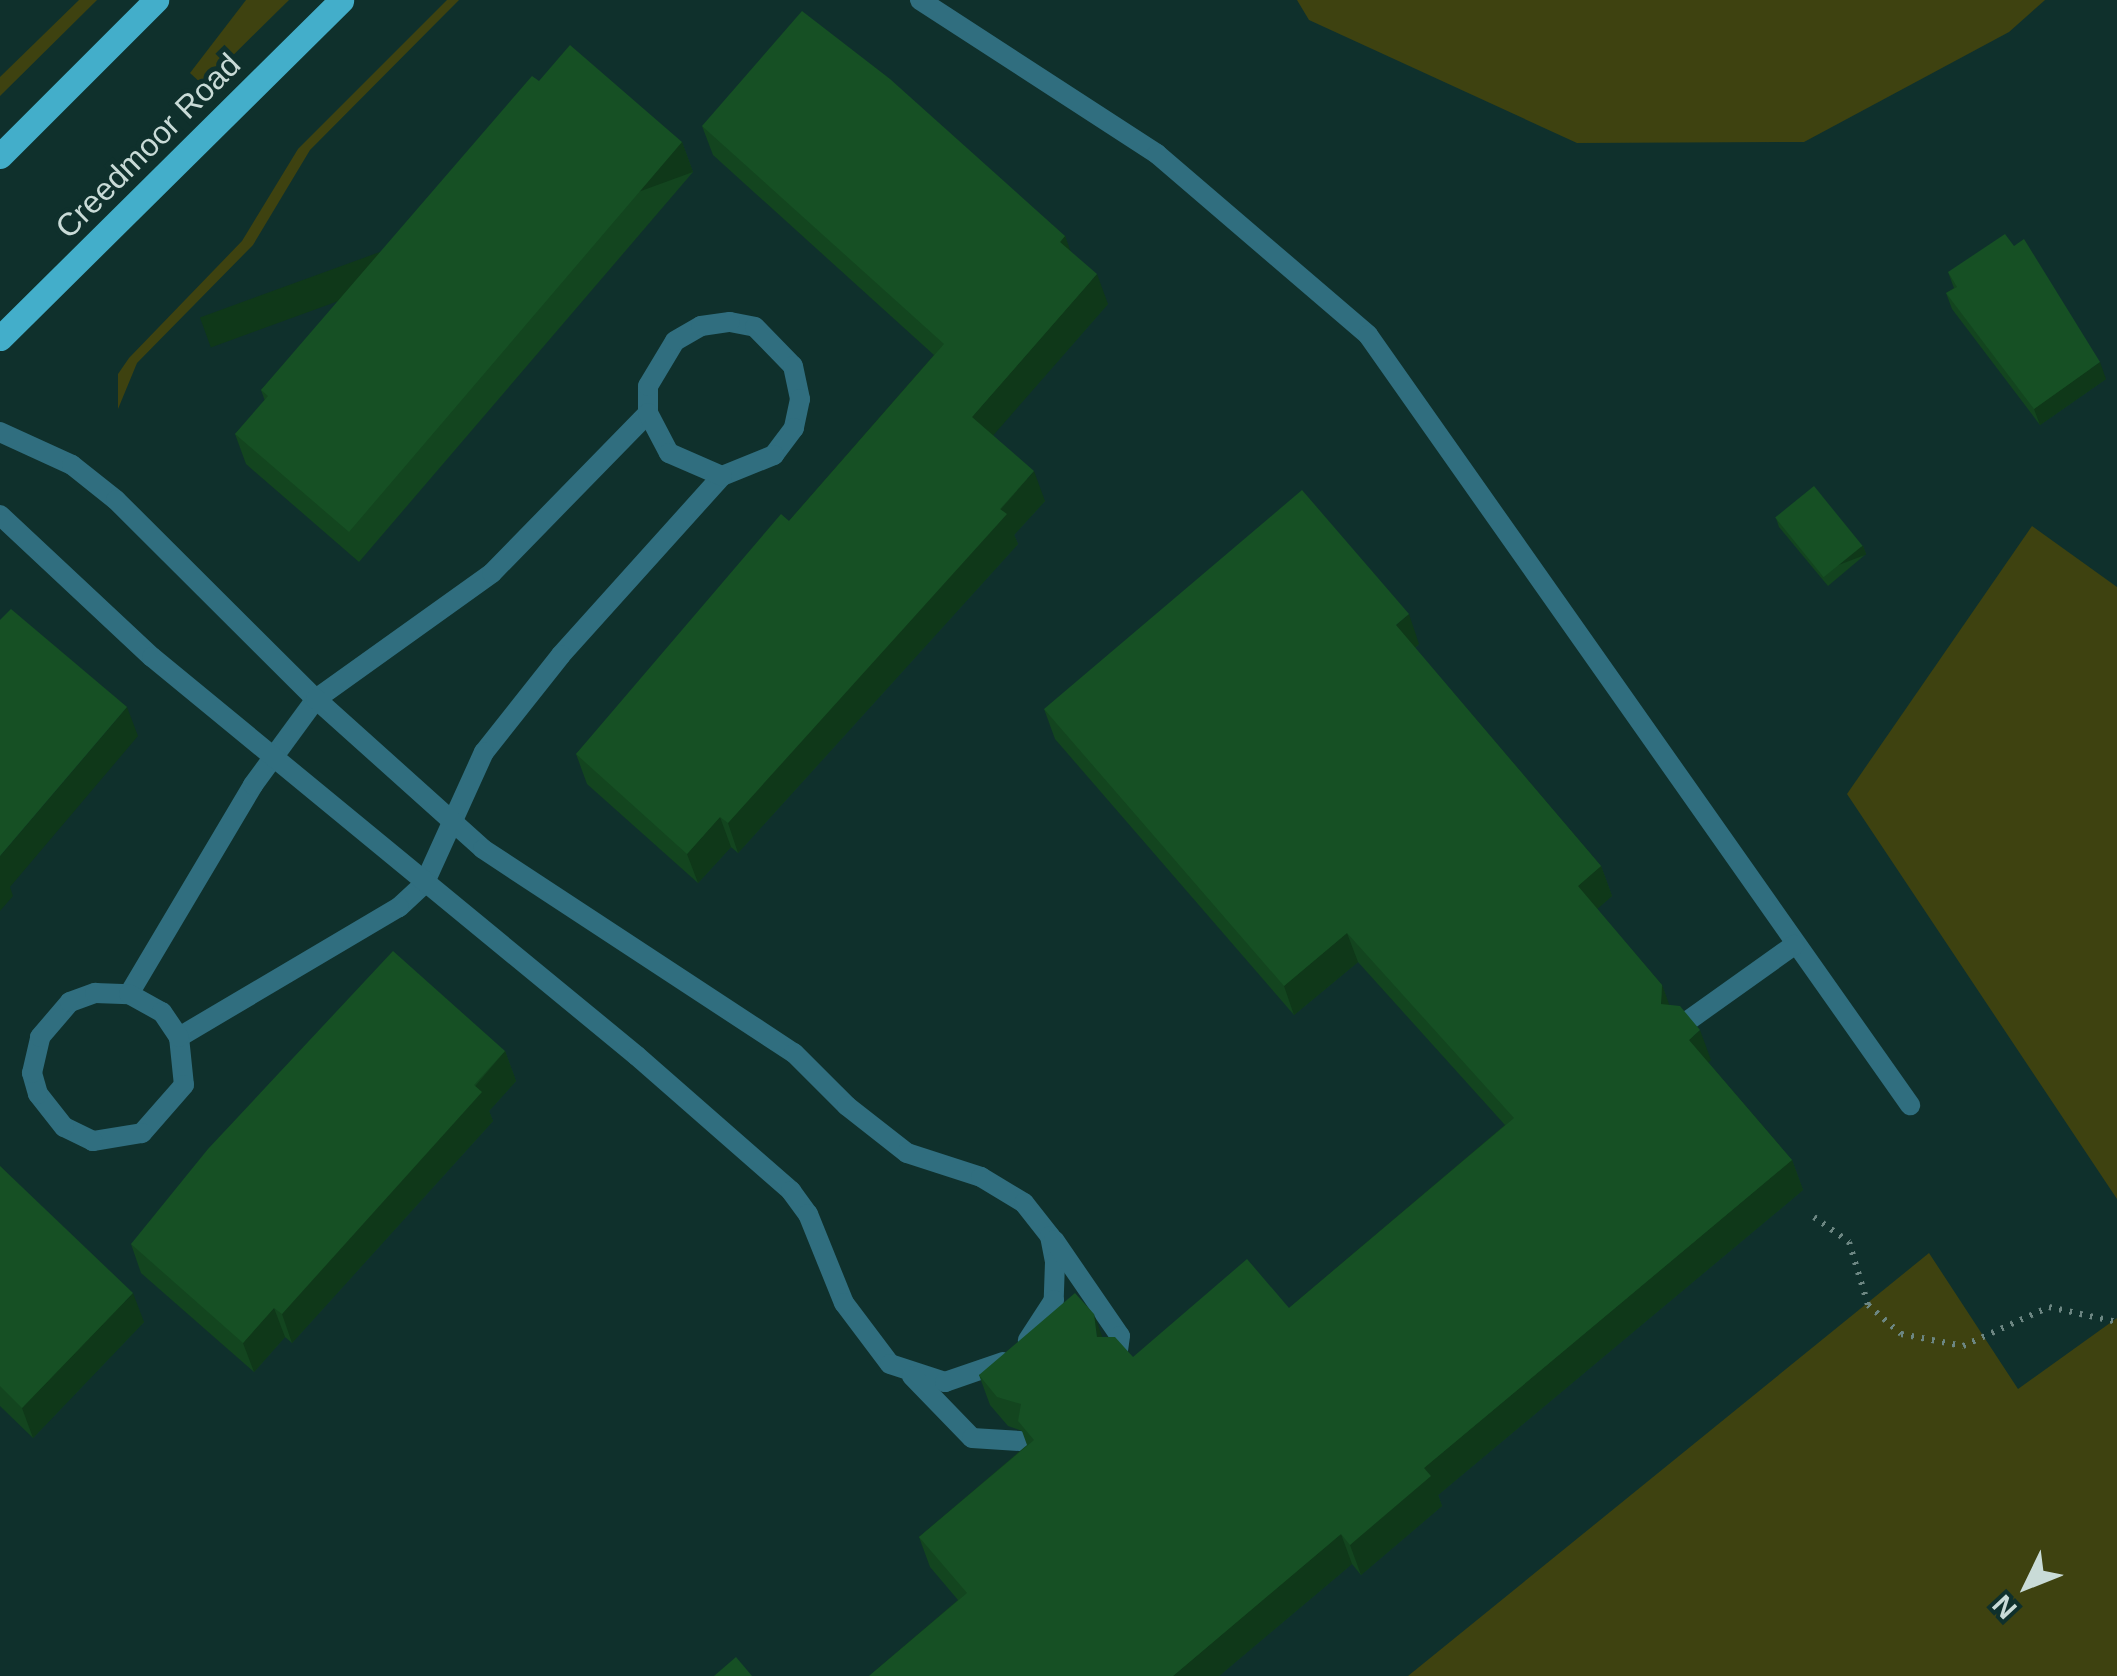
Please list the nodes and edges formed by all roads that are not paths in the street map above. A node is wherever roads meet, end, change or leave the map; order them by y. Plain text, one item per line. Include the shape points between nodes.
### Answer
1 (156, 0) edge
2 (342, 0) edge
3 (920, 0) edge
4 (0, 156) edge
5 (0, 338) edge
6 (648, 413) junction
7 (0, 432) edge
8 (722, 476) junction
9 (0, 515) edge
10 (316, 699) junction
11 (275, 758) junction
12 (451, 819) junction
13 (424, 884) junction
14 (1794, 946) junction
15 (129, 994) junction
16 (1682, 1025) edge
17 (180, 1037) junction
18 (1910, 1104) dead end
19 (1050, 1236) junction
20 (1117, 1357) edge
21 (912, 1376) junction
22 (1020, 1440) edge

1 - 4 main road
2 - 5 main road, Creedmoor Road
3 - 14 lane via 1157,154 1368,335
6 - 8 lane via 670,453
6 - 8 lane via 658,362 701,326 742,324 777,344 793,366 800,399 794,428 774,455
6 - 10 lane via 492,573
7 - 10 lane via 72,465 116,500
8 - 12 lane via 561,655 484,752
9 - 11 lane via 152,657
10 - 11 lane
10 - 12 lane
11 - 13 lane
11 - 15 lane
12 - 13 lane
12 - 19 lane via 528,880 679,972 794,1053 846,1106 907,1152 980,1176 1024,1203
13 - 17 lane via 399,907
13 - 21 lane via 791,1192 864,1334 890,1364
14 - 16 lane
14 - 18 lane
15 - 17 lane via 162,1012
15 - 17 lane via 95,992 70,1002 40,1036 32,1074 38,1094 64,1126 93,1141 142,1133 184,1086
19 - 20 lane via 1120,1336
19 - 21 lane via 1054,1300 1014,1355 982,1374 946,1382
21 - 22 lane via 972,1438

